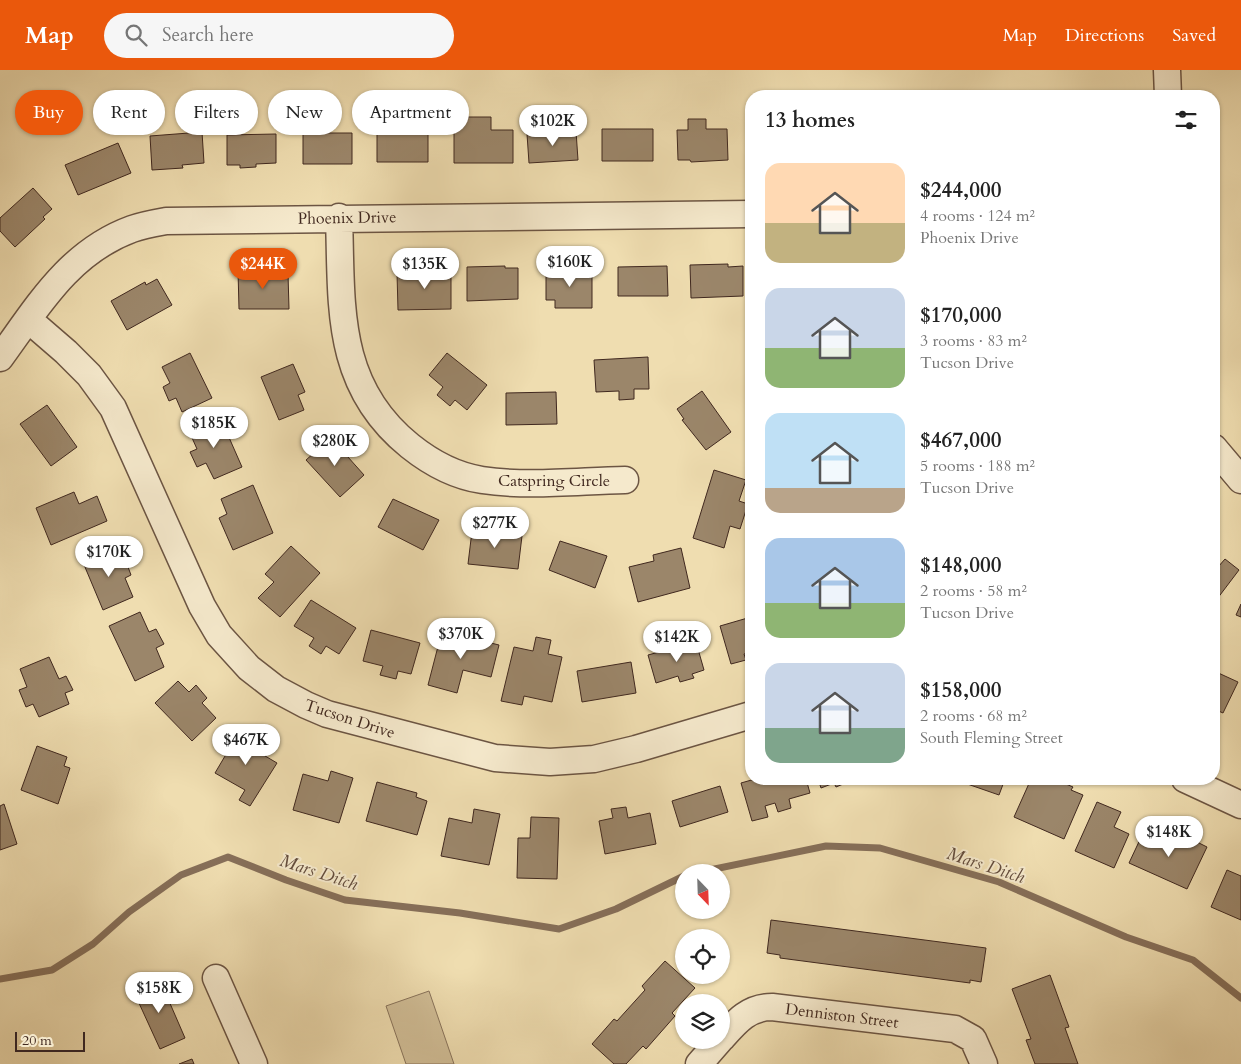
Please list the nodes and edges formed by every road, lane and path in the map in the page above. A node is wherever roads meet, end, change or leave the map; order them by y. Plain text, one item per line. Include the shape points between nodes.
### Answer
1 (1167, 70) edge
2 (1168, 90) edge
3 (745, 214) edge
4 (340, 217) junction
5 (29, 320) junction
6 (0, 358) edge
7 (1220, 455) edge
8 (625, 480) dead end
9 (1241, 480) edge
10 (745, 717) edge
11 (1198, 785) edge
12 (1241, 805) edge
13 (216, 978) dead end
14 (730, 1030) edge
15 (712, 1049) edge
16 (254, 1064) edge
17 (699, 1064) edge
18 (984, 1064) edge

1 - 2 street
3 - 4 street, Phoenix Drive
4 - 5 street, Phoenix Drive via 166,220 134,228 94,249 67,269
4 - 8 street, Catspring Circle via 342,317 349,356 367,397 402,439 438,464 480,480 512,483
5 - 6 street, Phoenix Drive
5 - 10 street, Tucson Drive via 89,375 114,408 213,626 249,668 286,695 327,714 474,754 528,762 594,760
7 - 9 street
11 - 12 street
13 - 16 street
14 - 18 street, Denniston Street via 747,1012 772,1006 955,1029 972,1039
15 - 17 street, Denniston Street

